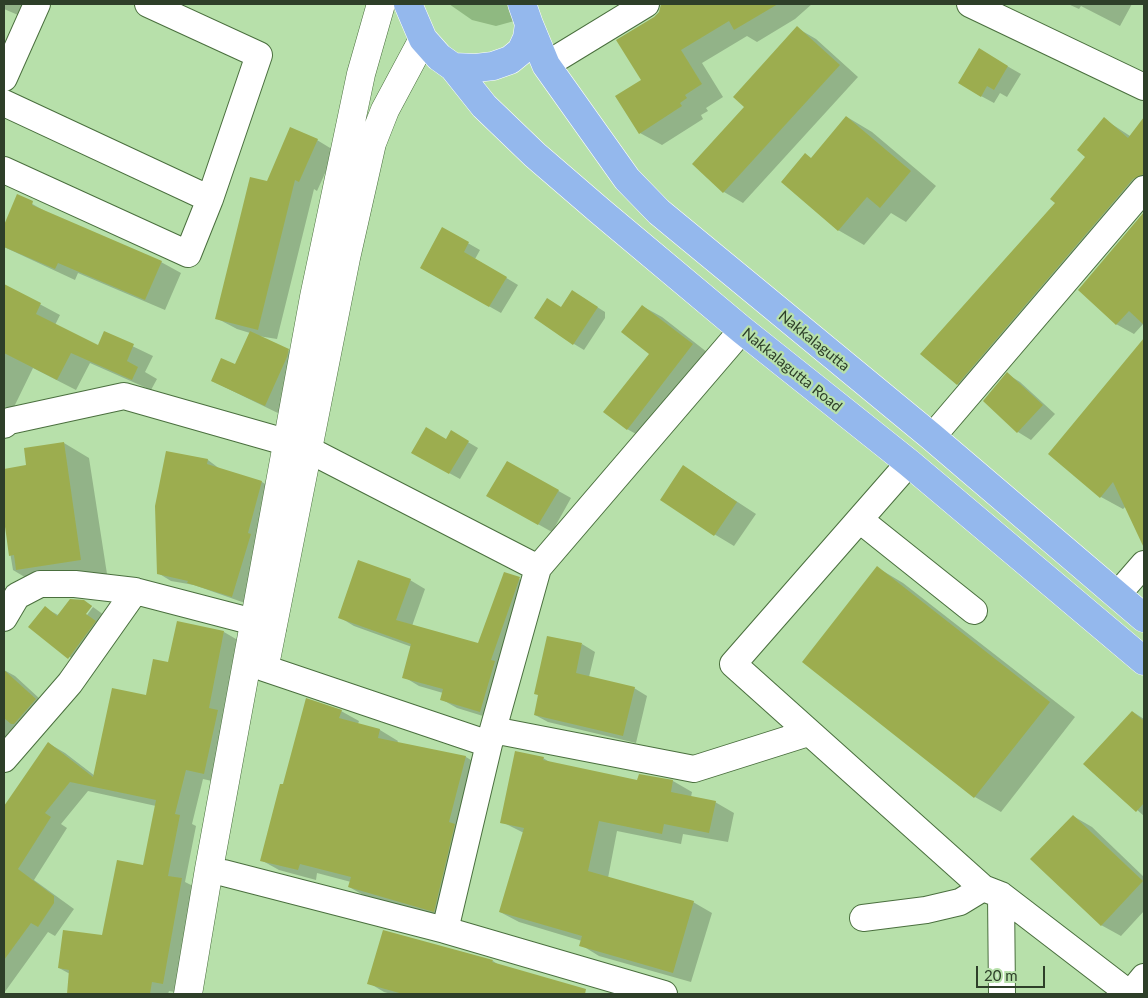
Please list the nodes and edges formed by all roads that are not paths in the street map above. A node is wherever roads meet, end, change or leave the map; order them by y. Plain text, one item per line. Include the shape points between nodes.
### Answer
1 (37, 4) edge
2 (148, 4) edge
3 (381, 4) edge
4 (408, 4) edge
5 (646, 4) edge
6 (970, 4) edge
7 (525, 14) edge
8 (423, 39) junction
9 (546, 65) junction
10 (453, 66) junction
11 (4, 78) edge
12 (1144, 87) edge
13 (4, 104) edge
14 (4, 170) edge
15 (1144, 189) edge
16 (210, 199) junction
17 (742, 330) junction
18 (4, 425) edge
19 (932, 437) junction
20 (299, 446) junction
21 (909, 463) junction
22 (860, 520) junction
23 (1144, 564) edge
24 (538, 568) junction
25 (135, 591) junction
26 (1118, 595) junction
27 (974, 611) dead end
28 (4, 618) edge
29 (1144, 618) edge
30 (263, 625) junction
31 (1144, 661) edge
32 (264, 668) junction
33 (808, 733) junction
34 (491, 737) junction
35 (4, 759) edge
36 (224, 873) junction
37 (992, 891) junction
38 (863, 918) dead end
39 (444, 930) junction
40 (1144, 977) edge
41 (188, 994) edge
42 (207, 994) edge
43 (664, 994) edge
44 (1002, 994) edge

1 - 11 street
2 - 16 street via 259,55
3 - 20 street via 362,74 314,297
4 - 8 main road, Nakkalagutta Road
5 - 9 street
6 - 12 street
7 - 9 main road, Nakkalagutta
7 - 10 main road via 527,38 521,51 510,60 476,68
8 - 10 main road, Nakkalagutta Road via 439,57
8 - 20 street via 385,110 372,143
9 - 19 main road, Nakkalagutta via 627,179 659,212
10 - 17 main road, Nakkalagutta Road via 484,106 535,155
13 - 16 street
14 - 16 street via 188,254
15 - 19 street
17 - 21 main road, Nakkalagutta Road
17 - 24 street
18 - 20 street via 124,396
19 - 26 main road, Nakkalagutta
20 - 24 street
20 - 30 street
21 - 22 street
21 - 31 main road, Nakkalagutta Road
22 - 27 street
22 - 33 street via 733,664
23 - 26 street
24 - 34 street
25 - 28 street via 76,584 40,584 17,596
25 - 30 street
25 - 35 street via 70,683
26 - 29 main road, Nakkalagutta
30 - 32 street
30 - 41 street via 193,953
32 - 34 street
32 - 36 street
33 - 34 street via 694,769
33 - 37 street
34 - 39 street
36 - 39 street
36 - 42 street
37 - 38 street via 926,910
37 - 40 street via 1130,994
37 - 44 street
39 - 43 street

